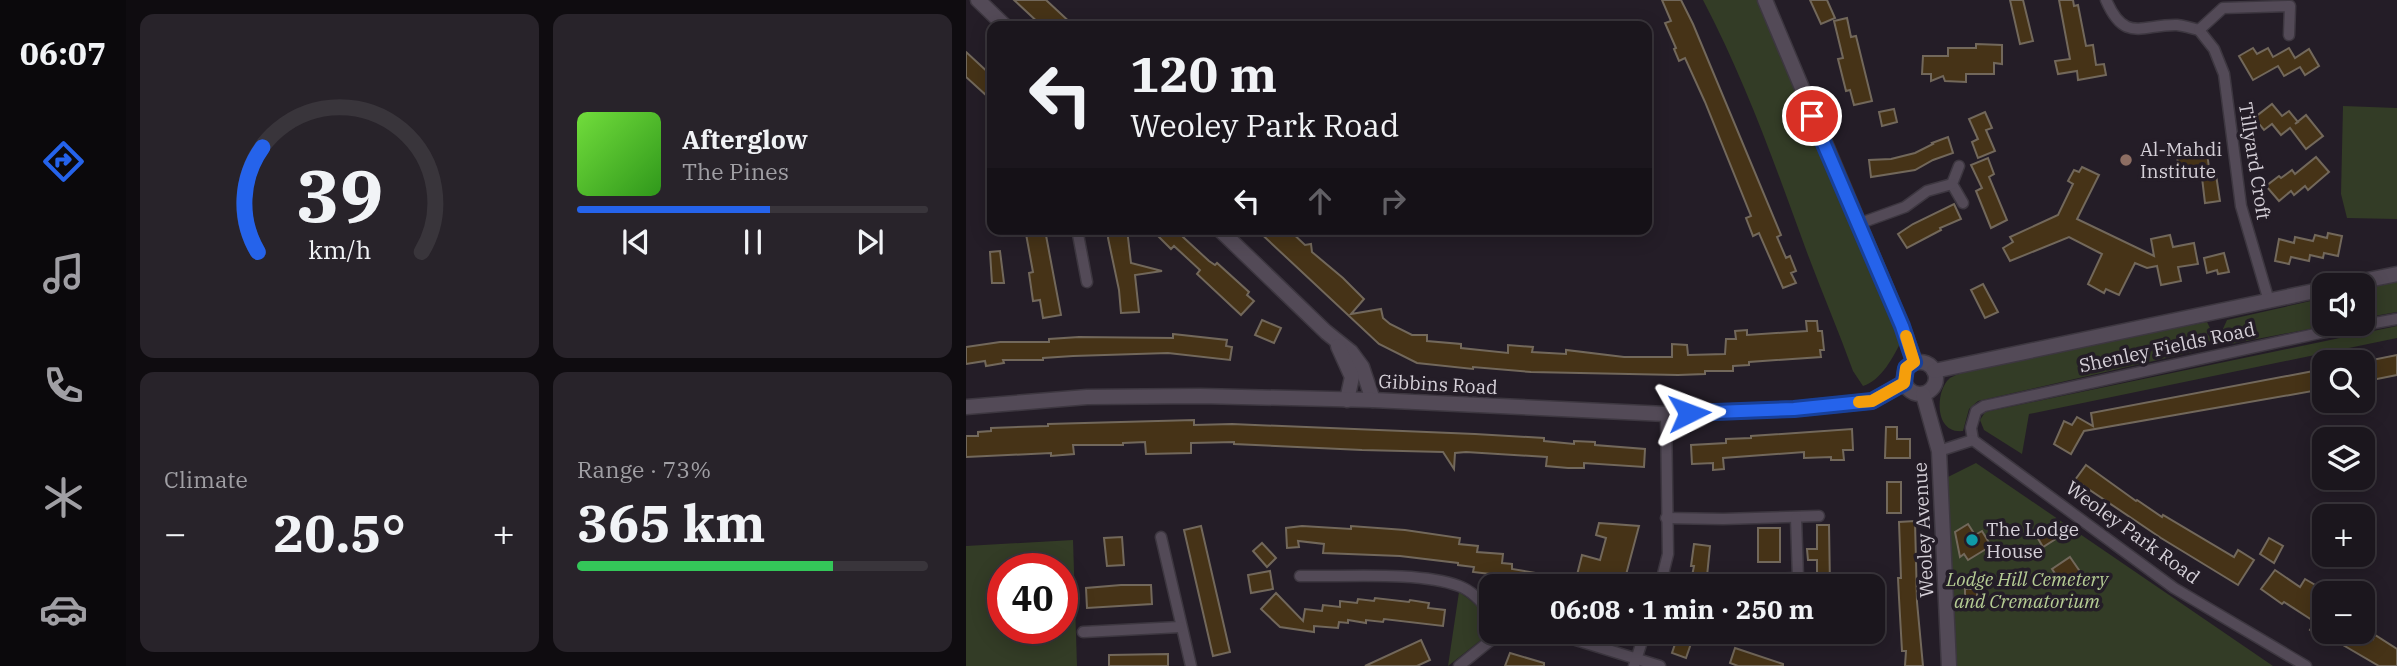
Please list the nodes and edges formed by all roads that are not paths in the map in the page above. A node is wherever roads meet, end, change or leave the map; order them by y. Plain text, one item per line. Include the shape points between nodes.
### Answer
1 (978, 0) edge
2 (1765, 0) edge
3 (2106, 0) edge
4 (1000, 21) edge
5 (2199, 30) junction
6 (2289, 35) dead end
7 (1959, 166) dead end
8 (1951, 184) junction
9 (1963, 203) dead end
10 (1858, 224) junction
11 (1078, 235) edge
12 (1225, 235) edge
13 (2397, 274) edge
14 (2375, 278) edge
15 (1087, 282) dead end
16 (2312, 292) edge
17 (2269, 301) junction
18 (2397, 319) edge
19 (1335, 340) junction
20 (1914, 362) junction
21 (1934, 371) junction
22 (1904, 383) junction
23 (1923, 394) junction
24 (1347, 400) junction
25 (1373, 400) junction
26 (966, 407) edge
27 (1666, 414) junction
28 (1973, 440) junction
29 (1939, 451) junction
30 (1819, 516) dead end
31 (1666, 518) junction
32 (1796, 518) junction
33 (1161, 537) dead end
34 (1663, 574) edge
35 (1798, 574) edge
36 (1300, 576) dead end
37 (1479, 600) edge
38 (1181, 627) junction
39 (1083, 632) dead end
40 (1486, 644) edge
41 (1584, 644) edge
42 (1641, 644) edge
43 (1635, 662) edge
44 (1191, 666) edge
45 (1459, 666) edge
46 (1660, 666) edge
47 (1949, 666) edge
48 (2306, 666) edge

1 - 4 street
2 - 10 street
3 - 5 street via 2127,28 2138,31 2178,25
5 - 6 street via 2223,8 2290,6
5 - 17 street, Tillyard Croft via 2214,49 2224,74 2241,206
7 - 8 street
8 - 9 street
8 - 10 street
10 - 20 street
11 - 15 street
12 - 19 street
13 - 14 street
16 - 17 street, Shenley Fields Road
17 - 21 street, Shenley Fields Road
18 - 28 street, Shenley Fields Road via 1984,406 1976,411
19 - 24 street via 1352,377
19 - 25 street via 1362,367
20 - 21 street via 1928,364
20 - 22 street via 1906,368
21 - 23 street via 1934,385
22 - 23 street via 1913,393
22 - 27 street, Gibbins Road via 1872,401
23 - 29 street, Weoley Avenue
24 - 25 street, Gibbins Road
24 - 26 street, Gibbins Road via 1106,396
25 - 27 street, Gibbins Road
27 - 31 street
28 - 29 street
28 - 48 street, Weoley Park Road via 2174,587
29 - 47 street, Weoley Avenue
30 - 32 street
31 - 32 street
31 - 34 street via 1668,554
32 - 35 street
33 - 38 street
36 - 37 street via 1423,578 1460,586
38 - 39 street
38 - 44 street
40 - 45 street
41 - 43 street
42 - 43 street
43 - 46 street

